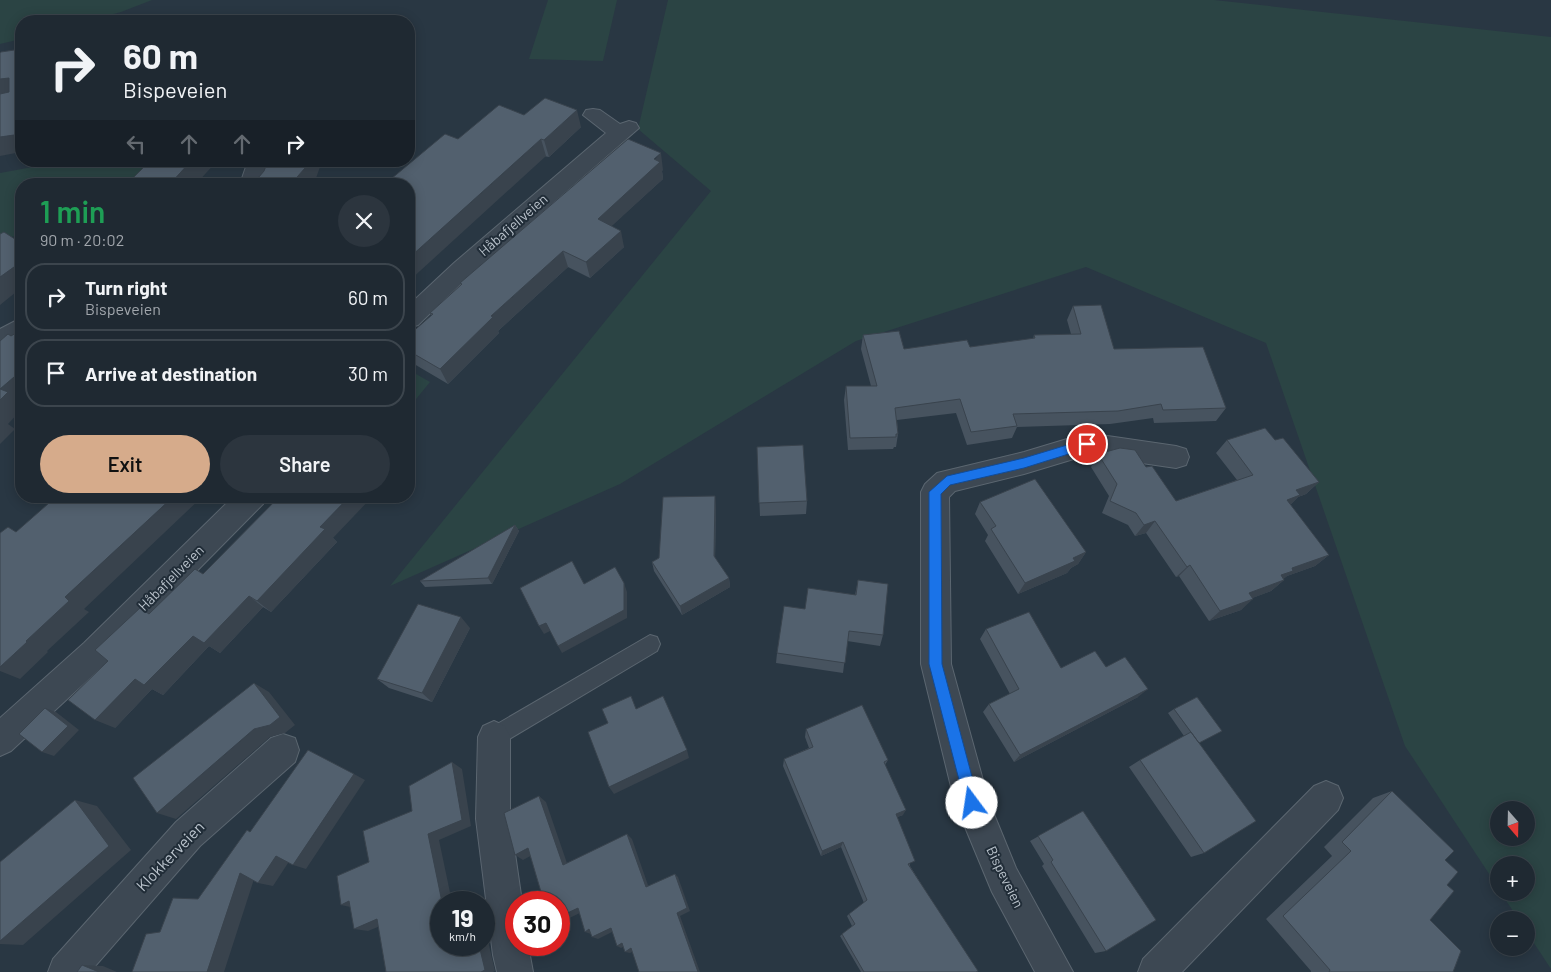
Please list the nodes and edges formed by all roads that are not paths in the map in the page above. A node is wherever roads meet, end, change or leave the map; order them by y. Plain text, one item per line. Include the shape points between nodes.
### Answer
1 (593, 115) dead end
2 (415, 313) edge
3 (15, 331) edge
4 (0, 342) edge
5 (1176, 458) dead end
6 (246, 503) edge
7 (650, 644) dead end
8 (3, 731) edge
9 (494, 737) joint
10 (283, 750) dead end
11 (1326, 798) dead end
12 (66, 972) edge
13 (515, 972) edge
14 (1055, 972) edge
15 (1156, 972) edge

1 - 2 street, Håbafjellveien via 624,130
3 - 4 street
5 - 14 street, Bispeveien via 1087,444 947,481 935,492 936,664 972,803 1004,880
6 - 8 street, Håbafjellveien via 95,653
7 - 9 lane
9 - 13 street via 492,819
10 - 12 street, Klokkerveien via 188,834
11 - 15 street

